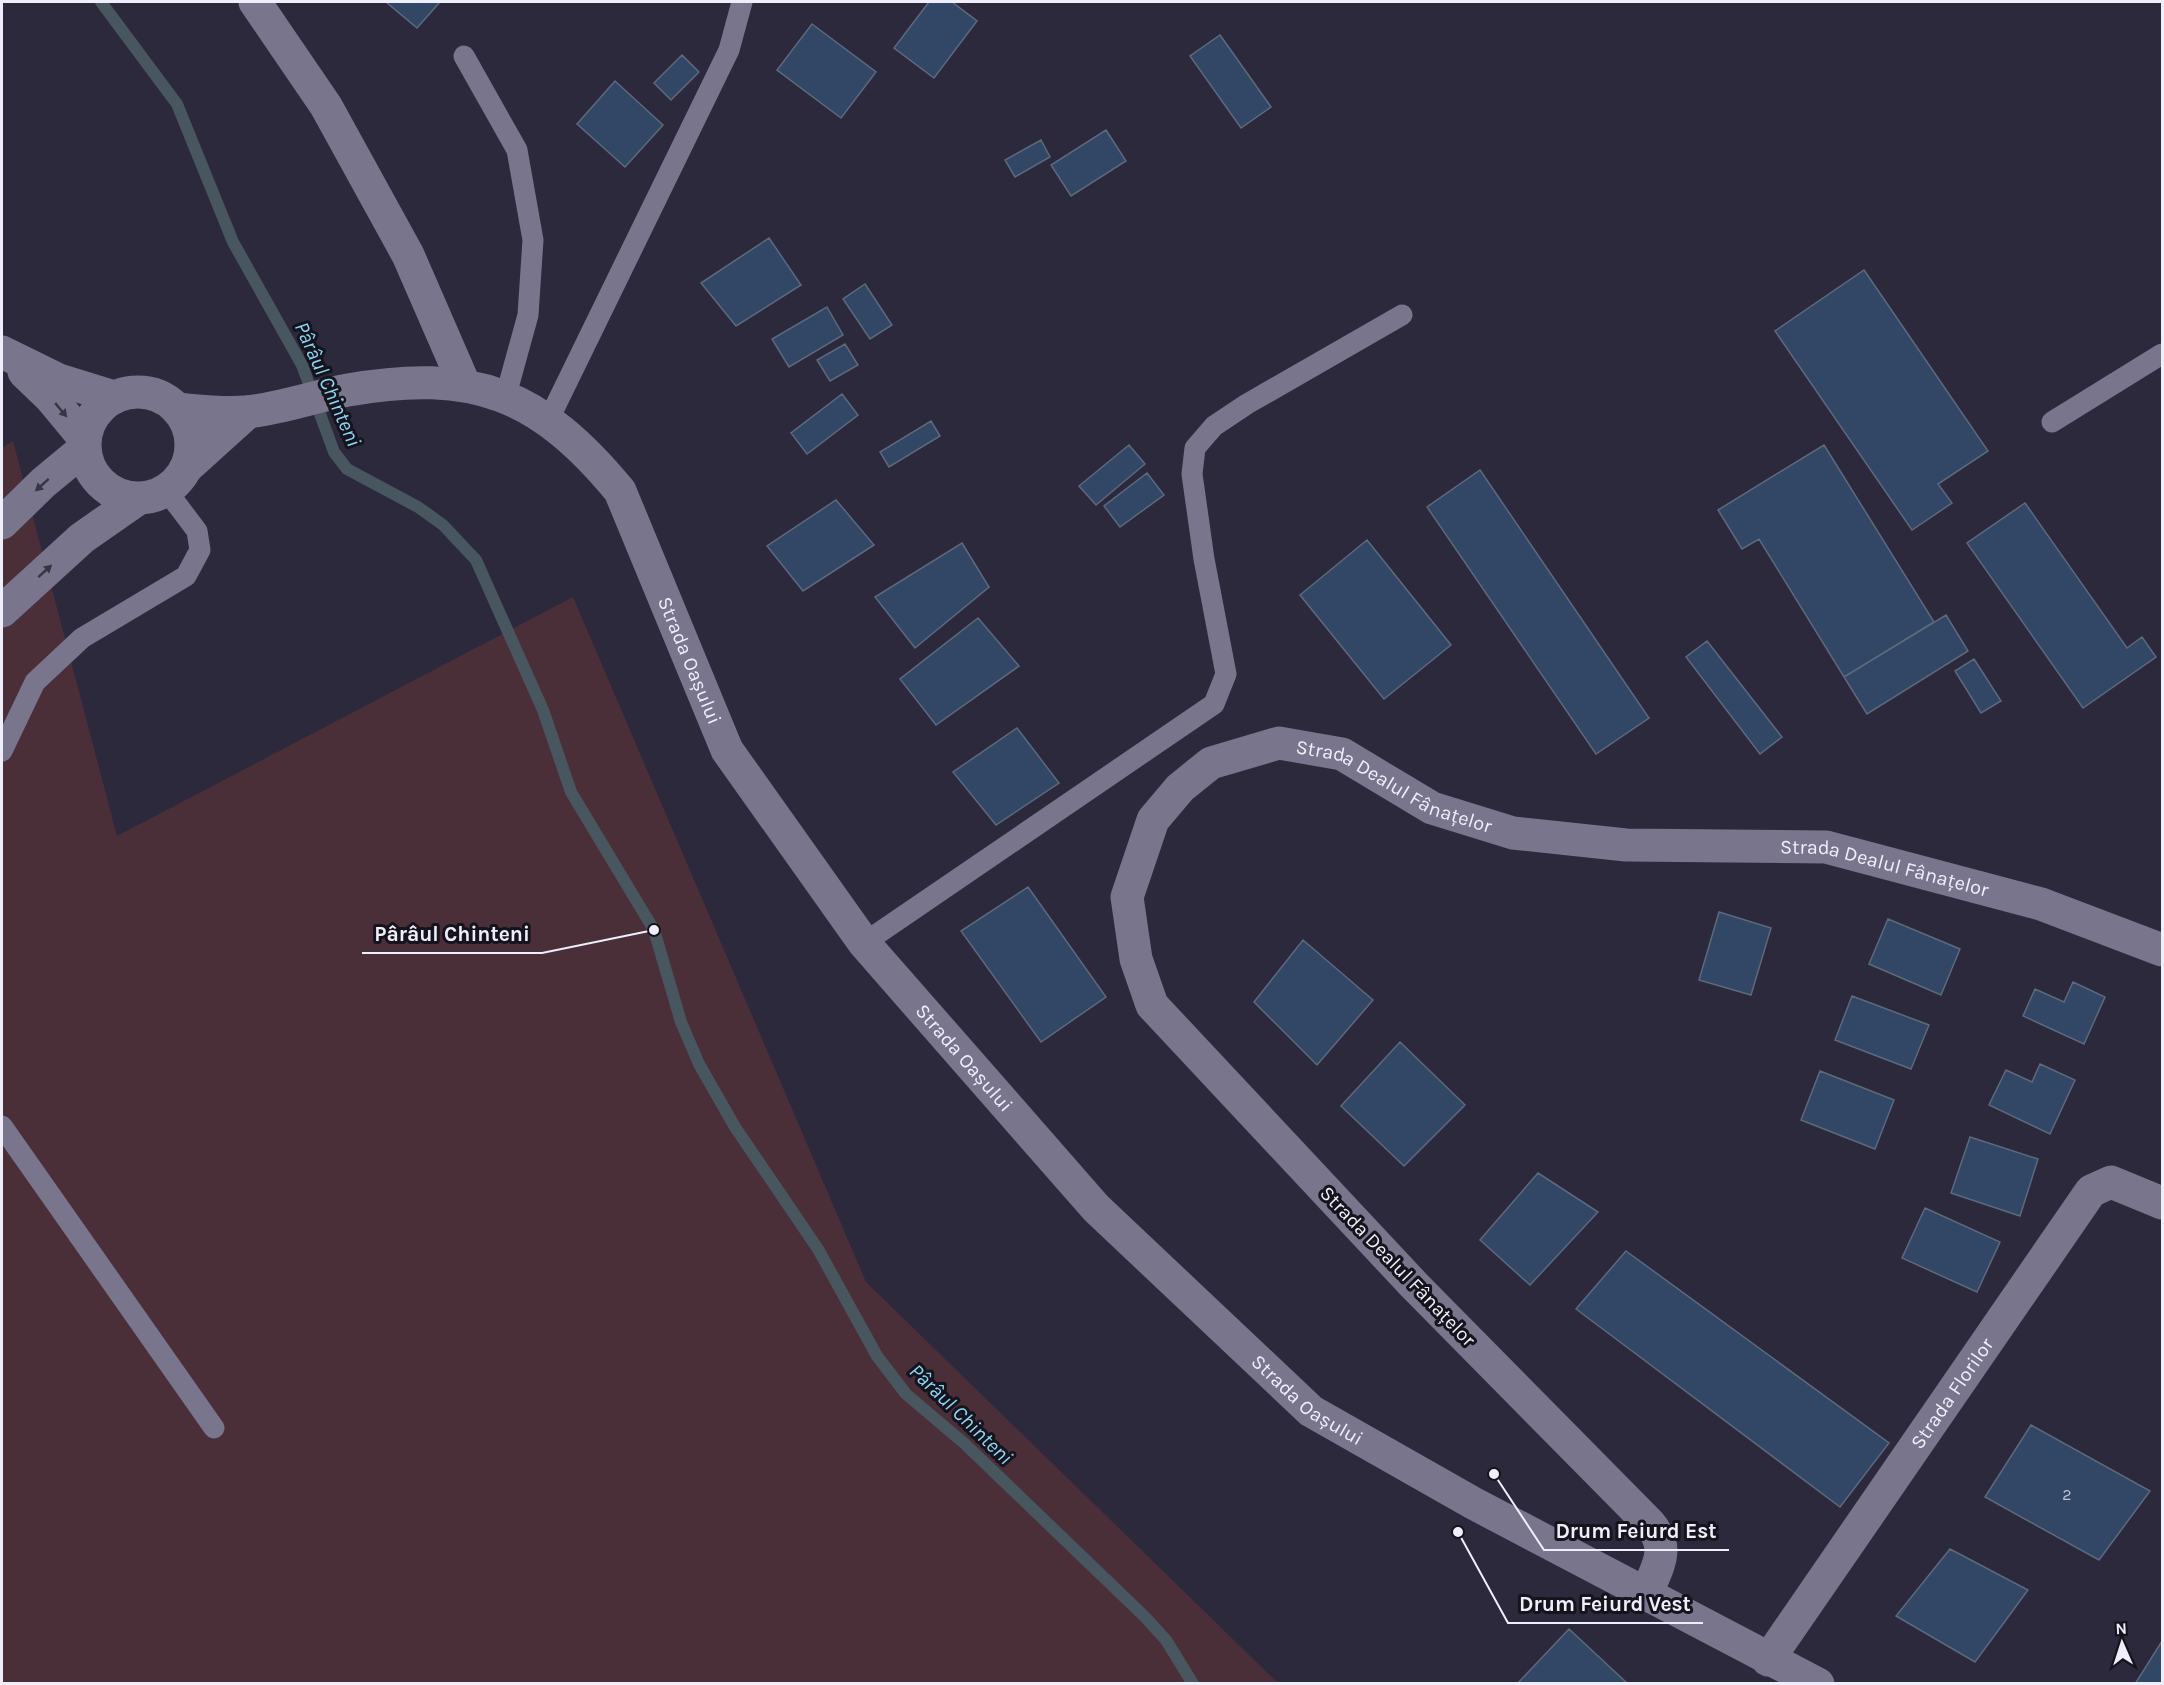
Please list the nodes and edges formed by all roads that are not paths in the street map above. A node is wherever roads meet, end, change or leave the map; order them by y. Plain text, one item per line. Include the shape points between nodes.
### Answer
1 (255, 2) edge
2 (742, 2) edge
3 (464, 56) dead end
4 (1402, 315) dead end
5 (3, 353) edge
6 (2163, 354) edge
7 (465, 386) junction
8 (506, 395) junction
9 (114, 397) junction
10 (177, 409) junction
11 (254, 410) junction
12 (549, 419) junction
13 (2052, 422) dead end
14 (84, 444) junction
15 (163, 486) junction
16 (2, 523) edge
17 (2, 611) edge
18 (2, 751) edge
19 (864, 943) junction
20 (2163, 950) edge
21 (2, 1126) edge
22 (2163, 1203) edge
23 (214, 1428) dead end
24 (1647, 1593) junction
25 (1768, 1660) junction
26 (1818, 1683) edge

1 - 7 main road via 326,106 408,255
2 - 12 lane via 729,50
3 - 8 lane via 517,150 533,240 528,315
4 - 19 lane via 1247,404 1214,426 1195,448 1192,474 1226,674 1214,704
5 - 9 main road via 59,380
5 -> 14 main road via 50,397
6 - 13 lane
7 - 8 main road, Strada Oașului
7 - 11 main road, Strada Oașului via 408,382
8 - 12 main road, Strada Oașului
9 - 10 main road via 136,391 159,396
9 - 14 main road via 94,414
10 - 11 main road, Strada Oașului
10 - 15 main road via 189,427 192,448
11 - 15 main road
12 - 19 main road, Strada Oașului via 592,456 620,491 727,750
14 - 15 main road via 89,469 101,485 118,496
14 -> 16 main road
17 -> 15 main road via 82,538
15 - 18 lane via 197,531 200,550 186,576 82,638 35,682
19 - 24 main road, Strada Oașului via 1096,1208 1311,1410 1473,1503
20 - 24 main road, Strada Dealul Fânațelor via 2041,904 1826,847 1626,845 1513,833 1432,808 1342,754 1279,743 1211,763 1180,788 1153,820 1127,897 1136,959 1152,1005 1414,1285 1654,1529 1663,1551
21 - 23 lane
22 - 25 main road, Strada Florilor via 2111,1182 2091,1191
24 - 25 main road, Strada Oașului
25 - 26 main road, Strada Oașului

